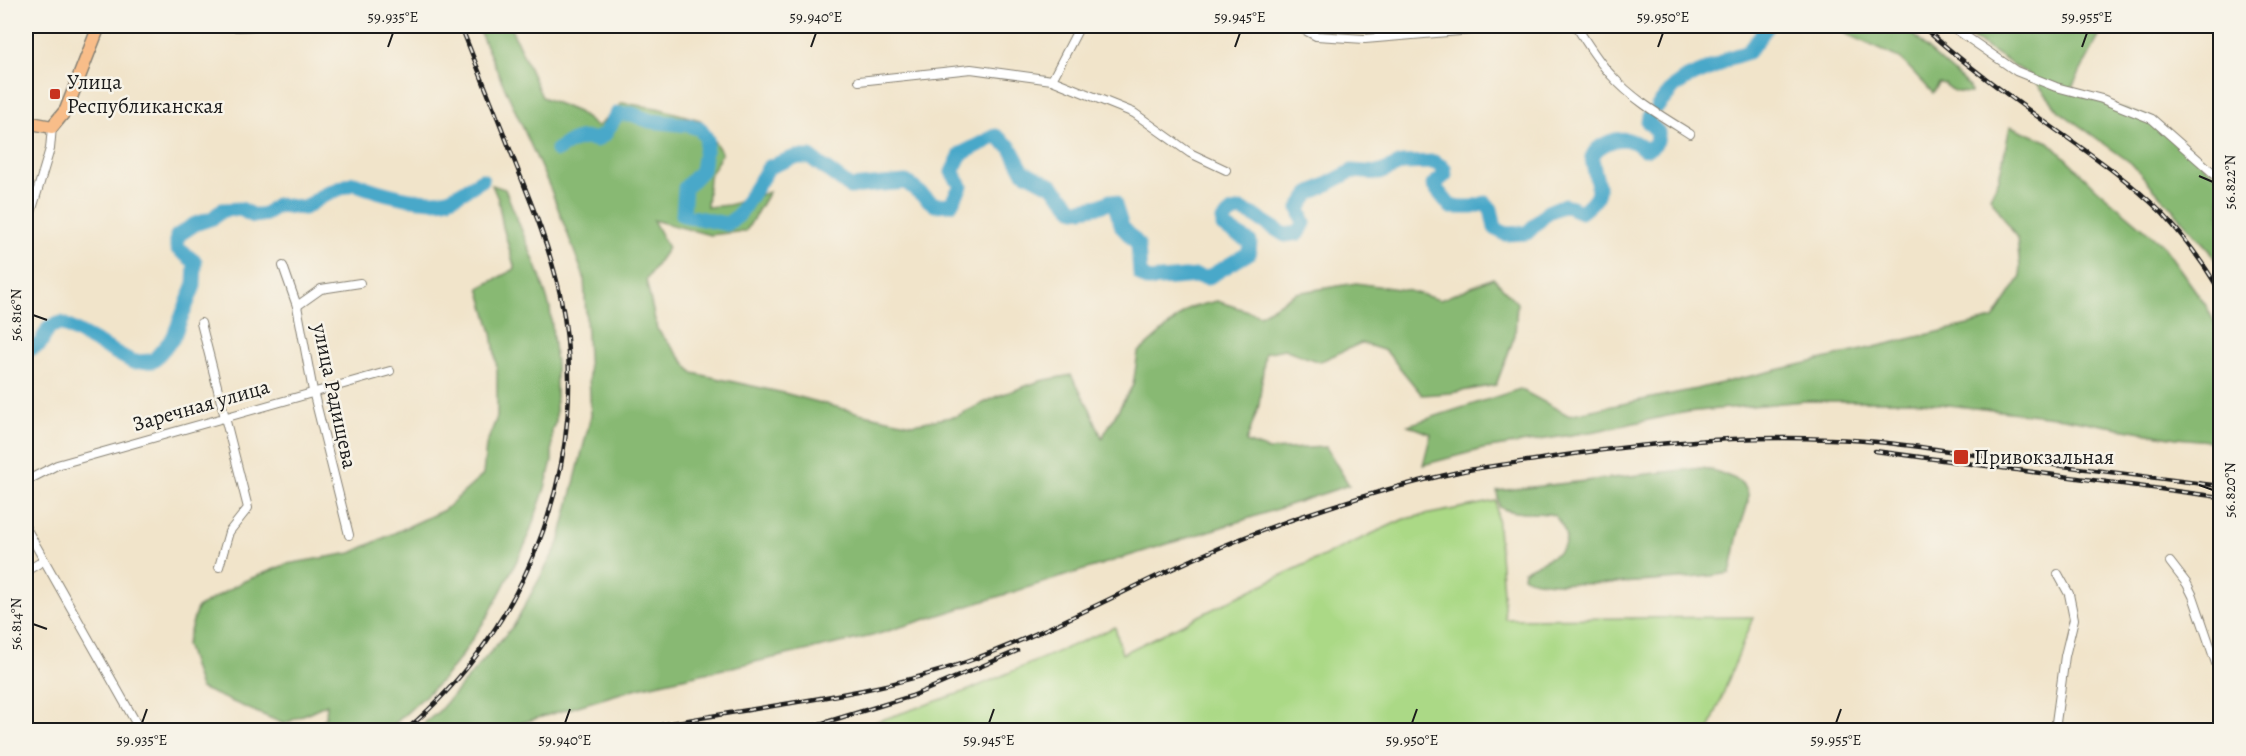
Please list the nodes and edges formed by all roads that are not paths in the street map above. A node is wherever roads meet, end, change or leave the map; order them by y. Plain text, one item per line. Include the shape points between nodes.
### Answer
1 (99, 26) edge
2 (214, 26) edge
3 (257, 26) edge
4 (1080, 26) edge
5 (1297, 26) edge
6 (1519, 26) edge
7 (1576, 26) edge
8 (1951, 26) edge
9 (1052, 80) junction
10 (859, 81) dead end
11 (26, 122) edge
12 (52, 127) junction
13 (1690, 134) dead end
14 (1226, 170) dead end
15 (2220, 179) edge
16 (26, 229) edge
17 (283, 266) dead end
18 (360, 284) dead end
19 (297, 306) junction
20 (201, 323) dead end
21 (390, 371) dead end
22 (313, 391) junction
23 (225, 418) junction
24 (26, 481) edge
25 (26, 528) edge
26 (349, 536) dead end
27 (43, 561) junction
28 (2170, 562) dead end
29 (219, 567) dead end
30 (26, 571) edge
31 (2058, 574) dead end
32 (2220, 675) edge
33 (140, 730) edge
34 (2055, 730) edge

1 - 12 main road via 66,110
2 - 3 street
4 - 9 street
5 - 6 street via 1316,36 1365,39
7 - 13 street via 1612,77 1645,105
8 - 15 street via 2016,71 2152,119
9 - 10 street via 971,69
9 - 14 street via 1134,113 1190,153
11 - 12 main road
12 - 16 street via 50,149
17 - 19 street, улица Радищева
18 - 19 street via 321,289
19 - 22 street, улица Радищева
20 - 23 street
21 - 22 street, Заречная улица
22 - 23 street, Заречная улица
22 - 26 street, улица Радищева
23 - 24 street, Заречная улица via 57,465
23 - 29 street via 248,508 229,532
25 - 27 street
27 - 30 street
27 - 33 street
28 - 32 street via 2193,596
31 - 34 street via 2069,594 2074,619

